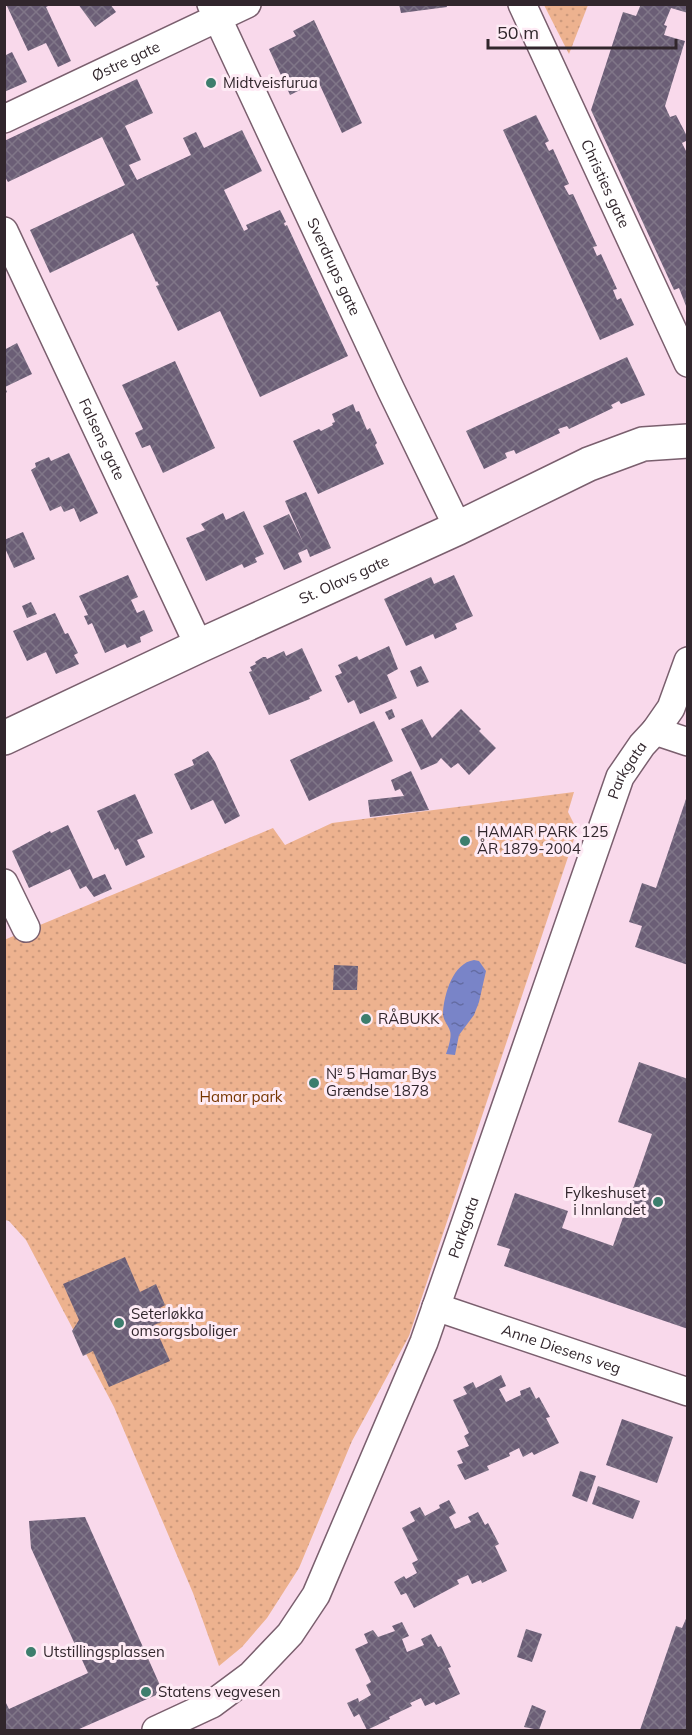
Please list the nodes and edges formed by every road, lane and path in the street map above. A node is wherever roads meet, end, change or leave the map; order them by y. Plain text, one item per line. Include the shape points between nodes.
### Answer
1 (247, 4) edge
2 (522, 4) edge
3 (214, 11) edge
4 (4, 118) edge
5 (4, 231) edge
6 (687, 363) edge
7 (687, 441) edge
8 (458, 528) junction
9 (199, 646) junction
10 (687, 661) edge
11 (656, 731) junction
12 (4, 738) edge
13 (687, 742) edge
14 (4, 883) edge
15 (26, 928) dead end
16 (436, 1307) junction
17 (687, 1392) edge
18 (156, 1731) edge

1 - 3 street, Østre gate
2 - 6 street, Christies gate
3 - 4 street, Østre gate
3 - 8 street, Sverdrups gate
5 - 9 street, Falsens gate
7 - 8 main road, St. Olavs gate via 643,444 589,464
8 - 9 main road, St. Olavs gate
9 - 12 main road, St. Olavs gate
10 - 11 street, Parkgata via 671,708
11 - 13 street
11 - 16 street, Parkgata via 620,777
14 - 15 street
16 - 17 street, Anne Diesens veg
16 - 18 street, Parkgata via 316,1595 290,1634 251,1675 212,1704

